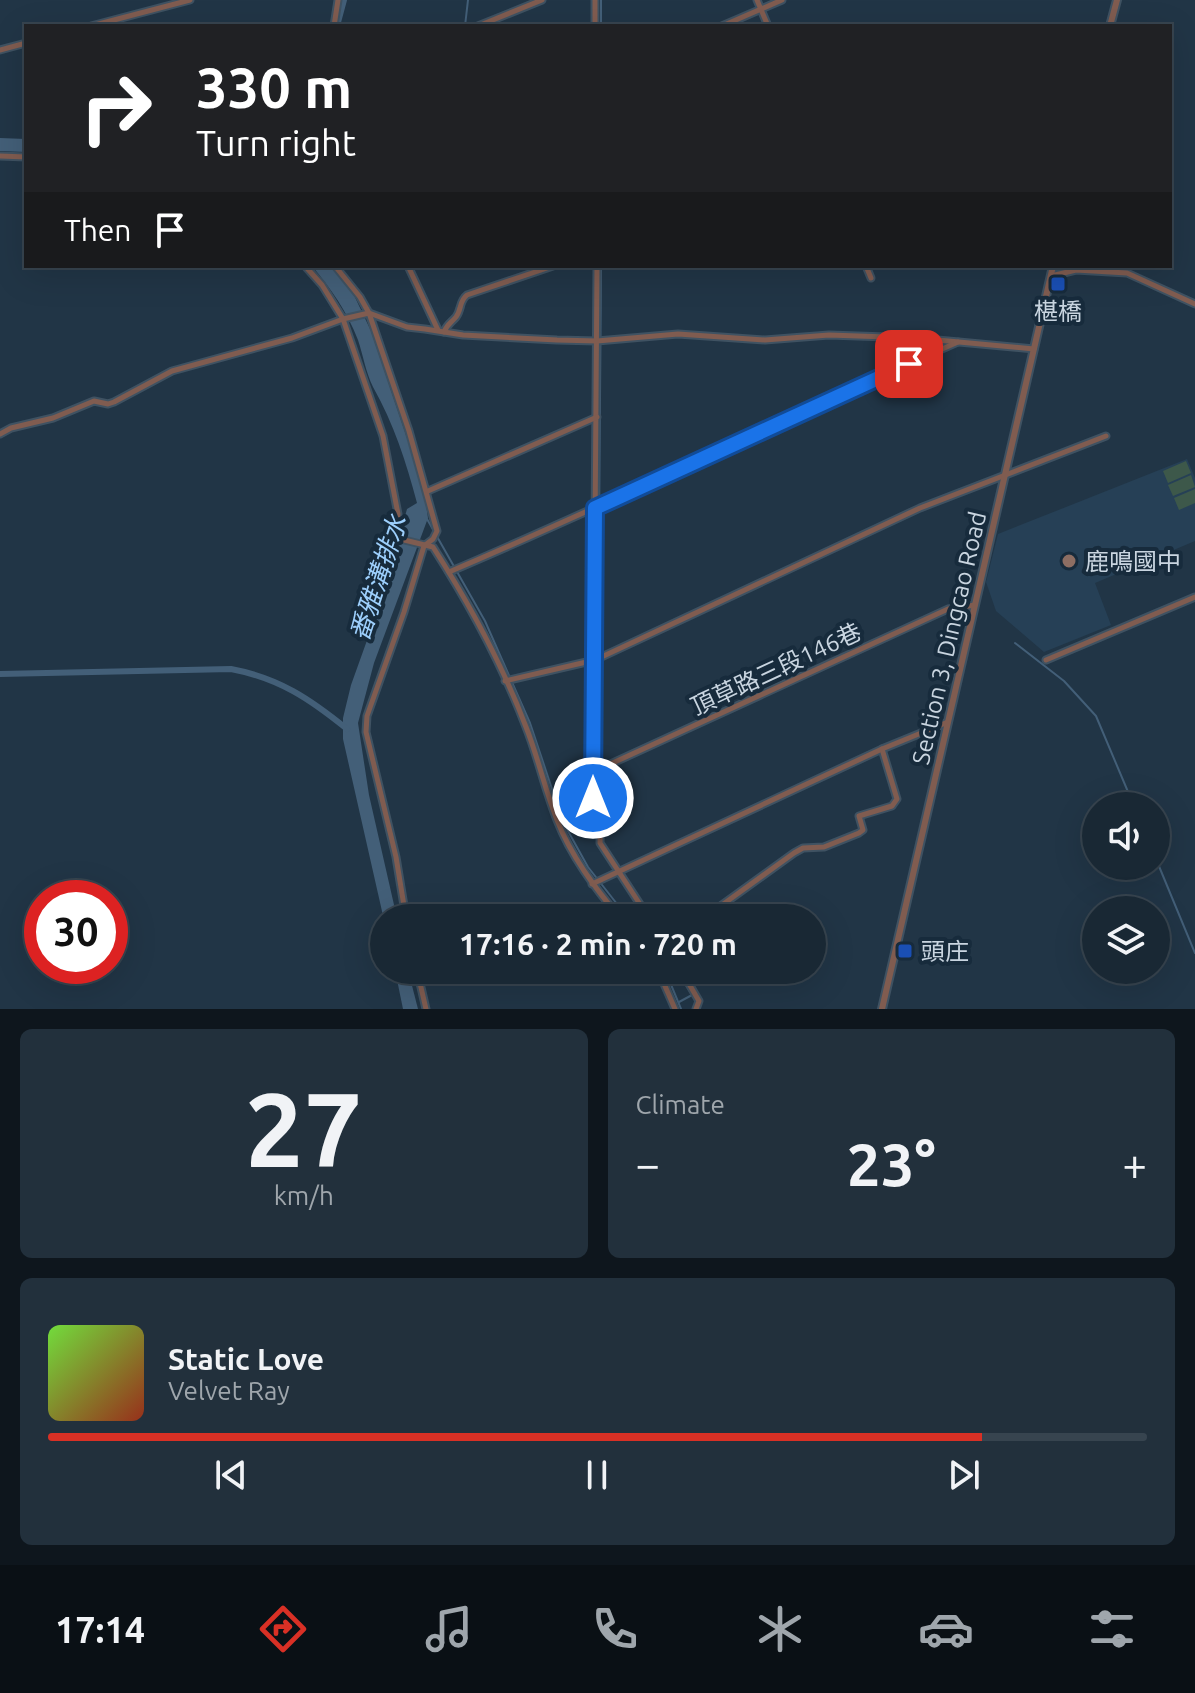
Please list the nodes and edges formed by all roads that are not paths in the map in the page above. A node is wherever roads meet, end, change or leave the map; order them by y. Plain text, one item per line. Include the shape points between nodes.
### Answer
1 (190, 0) edge
2 (338, 0) edge
3 (542, 0) edge
4 (595, 0) edge
5 (757, 0) edge
6 (782, 0) edge
7 (1117, 0) edge
8 (761, 9) junction
9 (98, 24) edge
10 (334, 24) edge
11 (483, 24) edge
12 (595, 24) edge
13 (727, 24) edge
14 (767, 24) edge
15 (1111, 24) edge
16 (24, 44) edge
17 (0, 50) edge
18 (0, 156) edge
19 (24, 157) edge
20 (307, 268) edge
21 (337, 268) edge
22 (409, 268) edge
23 (547, 268) edge
24 (597, 268) edge
25 (867, 268) edge
26 (1053, 268) edge
27 (1051, 276) junction
28 (871, 278) dead end
29 (1195, 304) edge
30 (369, 313) junction
31 (343, 319) junction
32 (441, 331) junction
33 (597, 341) junction
34 (959, 342) junction
35 (1034, 349) junction
36 (597, 417) junction
37 (0, 434) edge
38 (1106, 436) dead end
39 (1005, 475) junction
40 (428, 491) junction
41 (595, 508) junction
42 (424, 546) junction
43 (453, 570) junction
44 (1195, 597) edge
45 (975, 605) junction
46 (595, 660) junction
47 (1046, 660) dead end
48 (509, 681) junction
49 (948, 722) junction
50 (882, 749) junction
51 (593, 772) junction
52 (620, 872) junction
53 (592, 884) junction
54 (404, 904) edge
55 (608, 904) edge
56 (640, 904) edge
57 (723, 904) edge
58 (420, 984) edge
59 (664, 984) edge
60 (689, 984) edge
61 (426, 1009) edge
62 (675, 1009) edge
63 (696, 1009) edge
64 (882, 1009) edge

1 - 9 street
2 - 10 street
3 - 11 street
4 - 12 street
5 - 8 street
6 - 8 street
7 - 15 street
8 - 13 street
8 - 14 street
16 - 17 street
18 - 19 street
20 - 31 street
21 - 30 street
22 - 32 street
23 - 32 street via 467,295 457,316
24 - 33 street
25 - 28 street
26 - 27 street, Section 3, Dingcao Road
27 - 29 street via 1076,270 1127,273
27 - 35 street, Section 3, Dingcao Road
30 - 31 street
30 - 32 street via 407,327
30 - 40 street
31 - 37 street via 172,371 114,402 94,401
31 - 42 street via 383,436 398,514 396,538
32 - 33 street
33 - 34 street via 678,334 742,340 829,335
33 - 36 street
34 - 35 street
34 - 41 street
35 - 39 street, Section 3, Dingcao Road
36 - 40 street
36 - 41 street
38 - 39 street
39 - 45 street, Section 3, Dingcao Road
39 - 46 street via 880,526
40 - 42 street via 435,537
41 - 43 street
41 - 46 street
42 - 43 street via 433,547
42 - 54 street via 366,732
43 - 48 street
44 - 47 street
45 - 49 street, Section 3, Dingcao Road
45 - 51 street, 頂草路三段146巷 via 948,609
46 - 48 street
46 - 51 street
48 - 53 street via 558,822
49 - 50 street
49 - 64 street, Section 3, Dingcao Road
50 - 52 street
50 - 57 street via 897,799 892,806 859,816 859,833 794,853
51 - 52 street via 593,798 601,803 600,843
52 - 53 street
52 - 56 street
53 - 55 street
58 - 61 street
59 - 62 street
60 - 63 street via 699,1001

